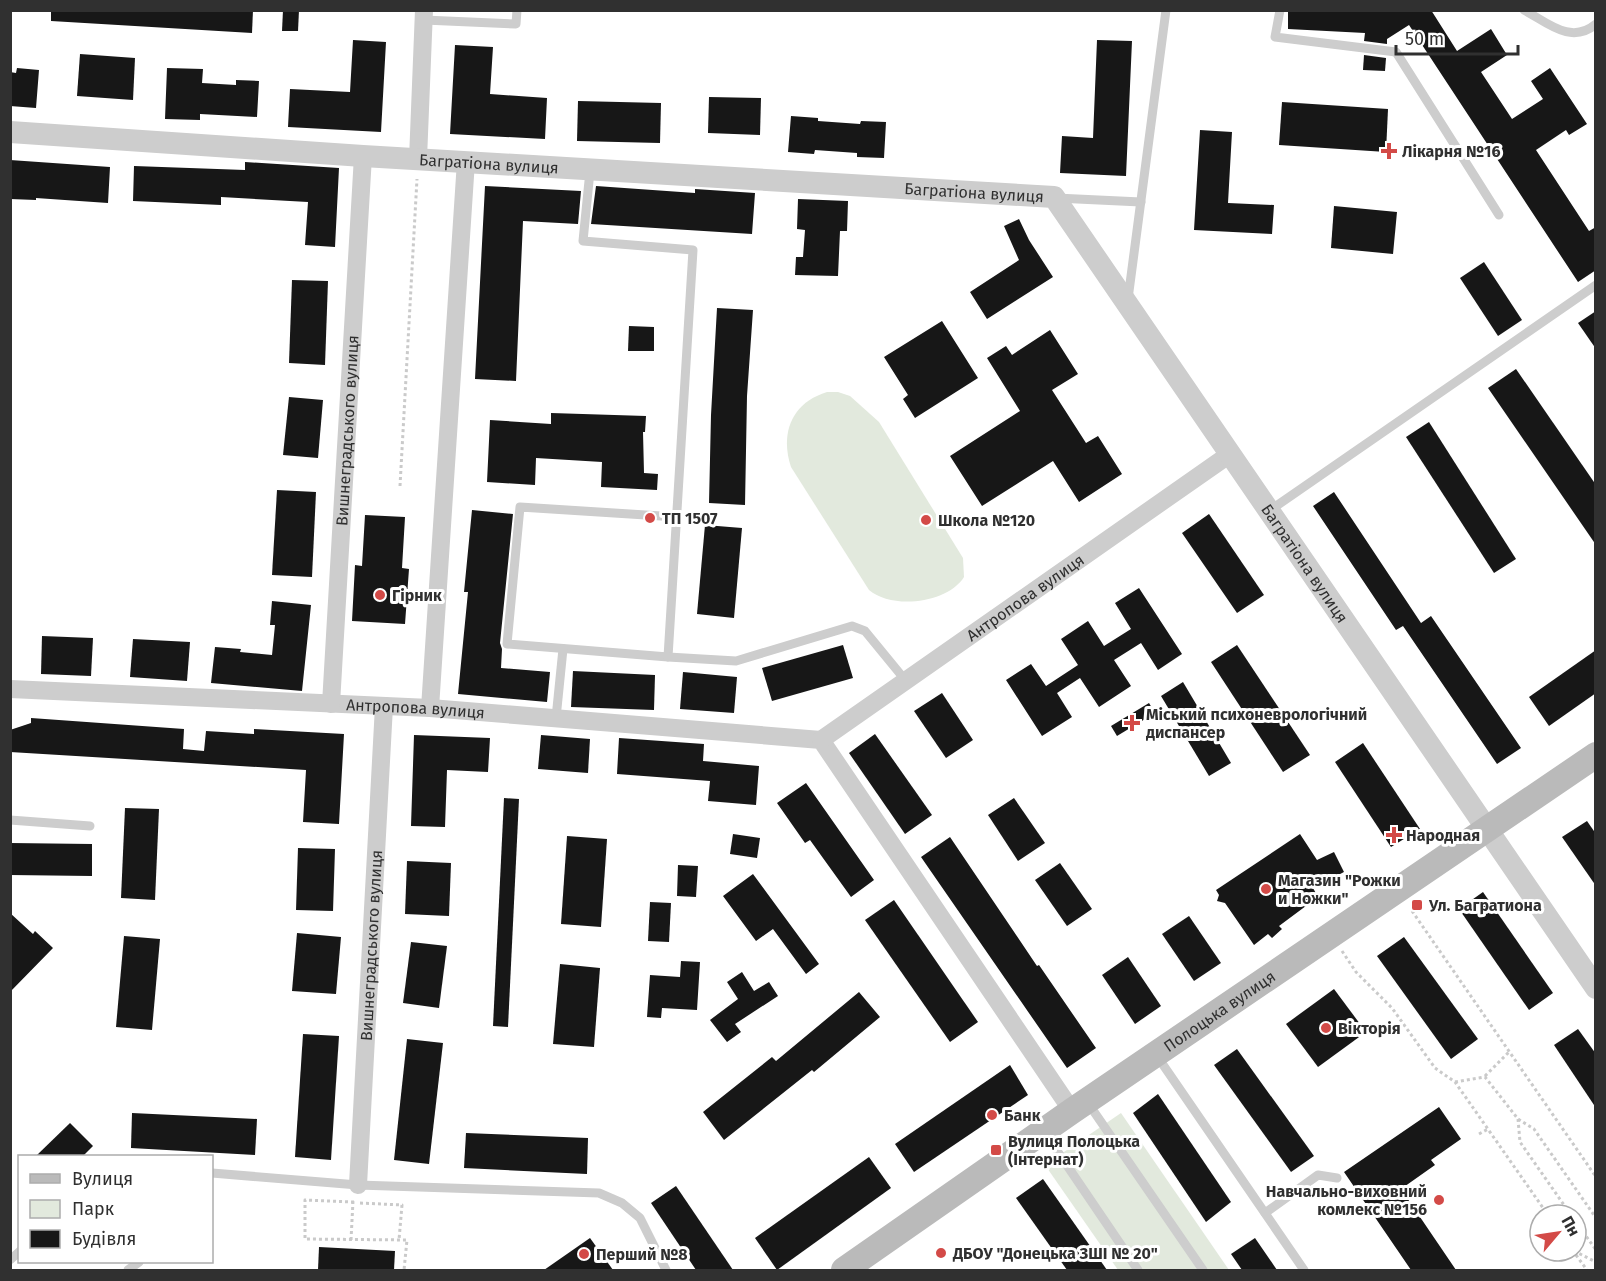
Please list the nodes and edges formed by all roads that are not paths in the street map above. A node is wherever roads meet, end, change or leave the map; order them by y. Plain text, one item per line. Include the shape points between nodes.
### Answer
1 (517, 10) edge
2 (1166, 10) edge
3 (1280, 10) edge
4 (1524, 10) edge
5 (424, 15) edge
6 (1596, 24) edge
7 (10, 132) edge
8 (363, 156) junction
9 (418, 159) junction
10 (466, 161) junction
11 (590, 169) junction
12 (1054, 197) junction
13 (1141, 202) junction
14 (1499, 215) dead end
15 (1596, 285) edge
16 (1127, 305) junction
17 (1230, 454) junction
18 (1269, 511) junction
19 (676, 517) junction
20 (562, 649) junction
21 (668, 657) junction
22 (906, 681) junction
23 (10, 689) edge
24 (331, 704) junction
25 (384, 706) junction
26 (430, 708) junction
27 (556, 718) junction
28 (821, 740) junction
29 (1596, 755) edge
30 (10, 820) edge
31 (90, 826) dead end
32 (1486, 829) junction
33 (1596, 988) edge
34 (1156, 1054) junction
35 (1079, 1106) junction
36 (1043, 1131) junction
37 (213, 1173) edge
38 (1337, 1178) dead end
39 (355, 1194) junction
40 (1264, 1213) junction
41 (666, 1270) edge
42 (844, 1270) edge
43 (1138, 1270) edge
44 (1203, 1270) edge
45 (1304, 1270) edge

1 - 5 lane via 516,24
2 - 13 lane
3 - 14 lane via 1275,37 1396,52
4 - 6 lane via 1570,34 1587,31
5 - 9 street
7 - 8 street, Багратіона вулиця
8 - 9 street, Багратіона вулиця
8 - 24 street, Вишнеградського вулиця
9 - 10 street, Багратіона вулиця
10 - 11 street, Багратіона вулиця
10 - 26 street
11 - 12 street, Багратіона вулиця
11 - 19 lane via 583,240 693,250
12 - 13 lane
12 - 16 street, Багратіона вулиця
13 - 16 lane
15 - 18 lane
16 - 17 street, Багратіона вулиця
17 - 18 street, Багратіона вулиця
17 - 22 street, Антропова вулиця
18 - 32 street, Багратіона вулиця
19 - 20 lane via 520,507 507,644
19 - 21 lane
20 - 21 lane
20 - 27 lane
21 - 22 lane via 736,661 852,626 865,631
22 - 28 street, Антропова вулиця
23 - 24 street, Антропова вулиця
24 - 25 street, Антропова вулиця
25 - 26 street, Антропова вулиця
25 - 39 street, Вишнеградського вулиця
26 - 27 street, Антропова вулиця
27 - 28 street, Антропова вулиця
28 - 35 street
29 - 32 main road, Полоцька вулиця
30 - 31 lane
32 - 33 street, Багратіона вулиця
32 - 34 main road, Полоцька вулиця
34 - 35 main road, Полоцька вулиця
34 - 40 lane
35 - 36 main road, Полоцька вулиця
35 - 44 lane
36 - 42 main road, Полоцька вулиця
36 - 43 lane
37 - 39 lane
38 - 40 lane via 1318,1175
39 - 41 lane via 599,1193 622,1203 640,1218
40 - 45 lane

